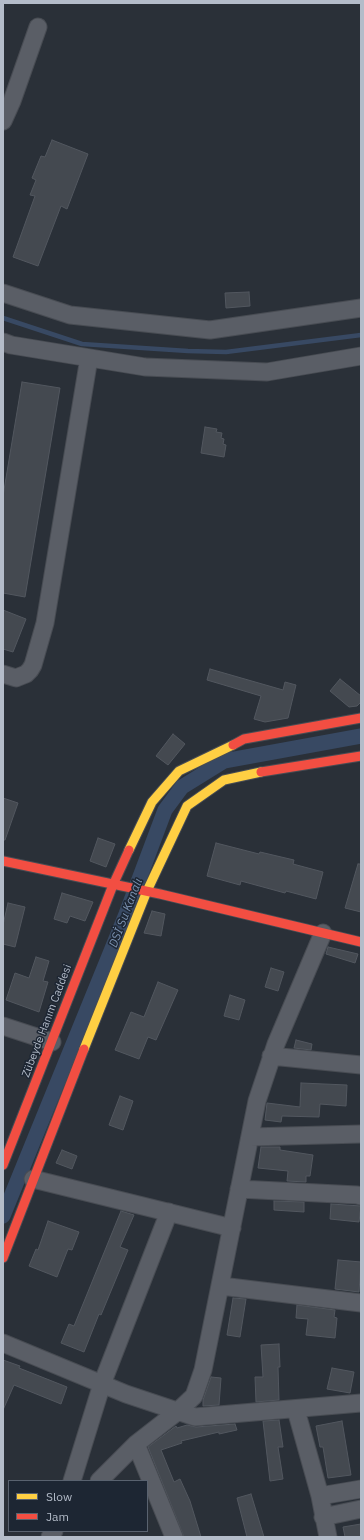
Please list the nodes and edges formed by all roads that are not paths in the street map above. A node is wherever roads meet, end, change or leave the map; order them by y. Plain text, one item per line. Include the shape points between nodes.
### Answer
1 (38, 27) dead end
2 (3, 121) edge
3 (3, 292) edge
4 (361, 308) edge
5 (3, 342) edge
6 (361, 356) edge
7 (89, 358) junction
8 (3, 674) edge
9 (361, 718) edge
10 (361, 756) edge
11 (3, 861) edge
12 (113, 885) junction
13 (148, 892) junction
14 (323, 933) junction
15 (361, 942) edge
16 (3, 1026) edge
17 (52, 1042) junction
18 (271, 1056) junction
19 (361, 1065) edge
20 (361, 1134) edge
21 (250, 1137) junction
22 (3, 1166) edge
23 (33, 1179) junction
24 (240, 1189) junction
25 (361, 1196) edge
26 (169, 1212) junction
27 (232, 1228) junction
28 (3, 1258) edge
29 (221, 1286) junction
30 (361, 1303) edge
31 (3, 1343) edge
32 (102, 1384) junction
33 (361, 1403) edge
34 (296, 1410) junction
35 (177, 1412) junction
36 (136, 1444) junction
37 (72, 1480) edge
38 (100, 1480) edge
39 (361, 1489) edge
40 (320, 1496) junction
41 (361, 1509) edge
42 (323, 1517) junction
43 (174, 1537) edge
44 (328, 1537) edge

1 - 2 street
3 - 4 street via 70,315 210,330
5 - 7 street
6 - 7 street via 267,372 145,367
7 - 8 street via 45,623 30,670 16,678
9 - 12 street, Zübeyde Hanım Caddesi via 244,739 179,772 152,802
10 - 13 street via 279,768 224,780 187,806
11 - 12 street
12 - 13 street
12 - 17 street, Zübeyde Hanım Caddesi
13 - 14 street
13 - 23 street
14 - 15 street
14 - 18 street
16 - 17 street
17 - 22 street, Zübeyde Hanım Caddesi
18 - 19 street
18 - 21 street via 257,1101
20 - 21 street
21 - 24 street
23 - 26 street
23 - 28 street
24 - 25 street
24 - 27 street
26 - 27 street
26 - 32 street
27 - 29 street
29 - 30 street
29 - 35 street via 204,1370 194,1396
31 - 32 street
32 - 35 street
32 - 37 street
33 - 34 street
34 - 35 street via 195,1418
34 - 40 street
35 - 36 street
36 - 38 street
36 - 43 street
39 - 40 street
40 - 42 street
41 - 42 street
42 - 44 street

